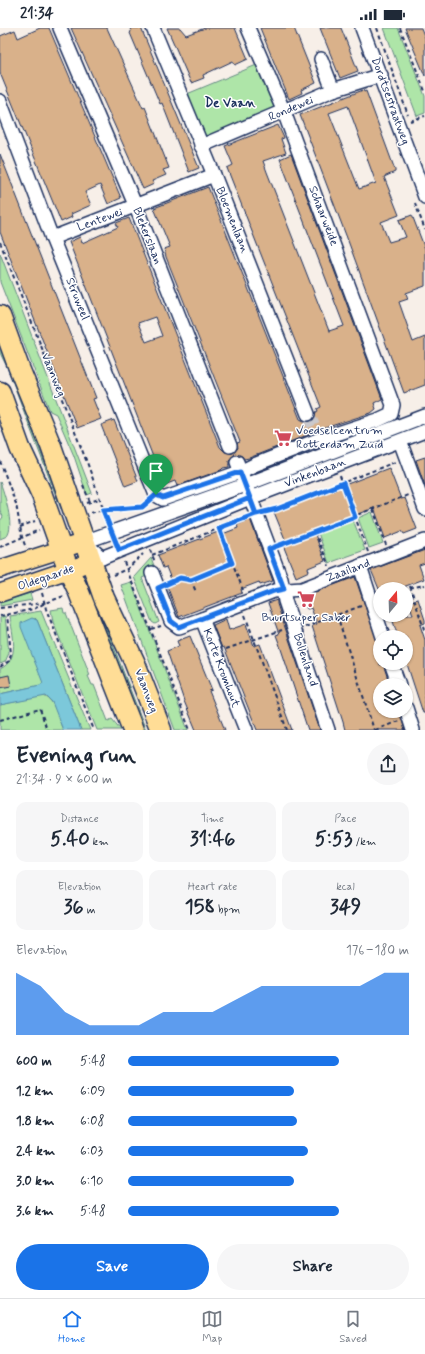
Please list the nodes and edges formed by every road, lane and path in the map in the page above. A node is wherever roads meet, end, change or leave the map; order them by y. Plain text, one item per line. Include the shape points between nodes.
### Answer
1 (60, 28) edge
2 (153, 28) edge
3 (248, 28) edge
4 (362, 28) edge
5 (377, 28) edge
6 (400, 28) edge
7 (321, 59) dead end
8 (397, 69) dead end
9 (387, 73) junction
10 (333, 90) junction
11 (425, 91) edge
12 (0, 101) edge
13 (284, 112) junction
14 (425, 116) edge
15 (201, 146) junction
16 (214, 175) junction
17 (425, 197) edge
18 (136, 207) junction
19 (52, 238) junction
20 (0, 242) edge
21 (0, 316) edge
22 (0, 392) edge
23 (393, 405) joint
24 (308, 414) tunnel mouth
25 (425, 416) edge
26 (425, 431) edge
27 (318, 435) junction
28 (400, 441) junction
29 (230, 446) dead end
30 (326, 454) junction
31 (406, 458) junction
32 (0, 461) edge
33 (338, 471) dead end
34 (243, 479) junction
35 (343, 483) junction
36 (83, 485) dead end
37 (418, 491) junction
38 (156, 495) junction
39 (90, 502) dead end
40 (373, 509) junction
41 (425, 509) edge
42 (103, 510) junction
43 (256, 514) junction
44 (355, 517) junction
45 (219, 528) junction
46 (112, 532) junction
47 (316, 532) junction
48 (425, 541) edge
49 (84, 542) junction
50 (0, 547) edge
51 (269, 549) junction
52 (57, 550) junction
53 (390, 554) junction
54 (152, 555) dead end
55 (104, 556) junction
56 (372, 561) junction
57 (232, 563) junction
58 (360, 566) junction
59 (0, 569) edge
60 (68, 571) junction
61 (152, 573) dead end
62 (333, 577) junction
63 (191, 580) junction
64 (413, 586) edge
65 (425, 586) edge
66 (158, 588) junction
67 (284, 589) junction
68 (196, 592) dead end
69 (0, 593) edge
70 (413, 595) edge
71 (45, 602) junction
72 (371, 602) junction
73 (244, 603) junction
74 (0, 608) edge
75 (7, 614) junction
76 (337, 615) junction
77 (0, 616) edge
78 (202, 619) junction
79 (294, 628) junction
80 (381, 630) edge
81 (425, 632) edge
82 (254, 639) junction
83 (216, 653) junction
84 (0, 667) edge
85 (397, 718) edge
86 (410, 718) edge
87 (0, 720) edge
88 (47, 730) edge
89 (94, 730) edge
90 (133, 730) edge
91 (160, 730) edge
92 (190, 730) edge
93 (246, 730) edge
94 (287, 730) edge
95 (328, 730) edge
96 (374, 730) edge
97 (413, 730) edge

1 - 18 street, Blekerslaan
2 - 15 street, Bloemenlaan
3 - 13 street, Schaarweide
4 - 9 street, Dordtsestraatweg
5 - 9 path, Dordtsestraatweg
6 - 11 path
7 - 10 street
8 - 9 path
9 - 10 street, Rondewei
9 - 14 path, Dordtsestraatweg via 410,121
9 - 17 street, Dordtsestraatweg
10 - 13 street, Rondewei
12 - 19 street, Struweel
13 - 15 street, Rondewei
13 - 23 street, Schaarweide
15 - 16 street, Bloemenlaan
16 - 18 street, Lentewei
16 - 24 street, Bloemenlaan
18 - 19 street, Lentewei
18 - 29 street, Blekerslaan
19 - 38 street, Struweel
20 - 42 path, Vaanweg
21 - 49 highway, Vaanweg via 51,446
22 - 52 highway via 20,448 32,501
23 - 27 street, Vinkenbaan via 391,414 378,420
25 - 30 street, Vinkenbaan
26 - 28 street, Vinkenbaan
27 - 30 street
27 - 34 street, Vinkenbaan via 254,465
28 - 31 street
28 - 34 street, Vinkenbaan
30 - 34 street, Vinkenbaan
31 - 35 path
31 - 37 street
32 - 50 path via 16,504 22,537
33 - 35 path
34 - 38 street, Vinkenbaan via 163,498
34 - 43 street, Bollenland
34 - 46 street, Vinkenbaan
34 - 55 street, Vinkenbaan
35 - 43 path via 277,509
35 - 44 path
36 - 39 path
37 - 40 path
37 - 41 street
38 - 42 path via 142,507
40 - 44 path
40 - 53 path
42 - 46 path, Vaanweg
43 - 45 path
43 - 51 street, Bollenland
44 - 47 path
44 - 56 path
45 - 54 path
45 - 57 path
46 - 49 street, Vinkenbaan
47 - 51 path
47 - 62 path
48 - 53 street, Zaailand
49 - 52 main road, Oldegaarde
49 - 55 highway, Vaanweg
51 - 67 street, Bollenland
52 - 59 main road, Oldegaarde
52 - 60 highway
53 - 56 street, Zaailand
55 - 60 main road, Oldegaarde
55 - 91 highway, Vaanweg via 104,598 134,661
55 - 92 path
56 - 58 street, Zaailand
57 - 63 path
57 - 73 path
58 - 62 street, Zaailand
58 - 72 street
60 - 69 main road, Oldegaarde
60 - 90 highway via 78,590
61 - 66 street, Korte Kromhout
62 - 67 street, Zaailand via 302,589
63 - 66 path via 180,578
63 - 68 path
64 - 65 path
66 - 78 street, Korte Kromhout via 171,621 179,627
67 - 73 street, Zaailand
67 - 79 street, Bollenland via 285,601
70 - 81 path
71 - 74 path, Oldegaarde
71 - 75 path, Oldegaarde via 34,610
71 - 89 path
72 - 76 path
72 - 80 street
73 - 78 street, Zaailand
73 - 82 path
75 - 77 path, Oldegaarde
75 - 84 path via 12,654 9,661
76 - 79 path
76 - 96 path
78 - 83 street, Korte Kromhout
79 - 82 path
79 - 95 street, Bollenland
82 - 83 path
82 - 94 path
83 - 93 street, Korte Kromhout
85 - 96 path
86 - 97 street
87 - 88 path via 40,709

